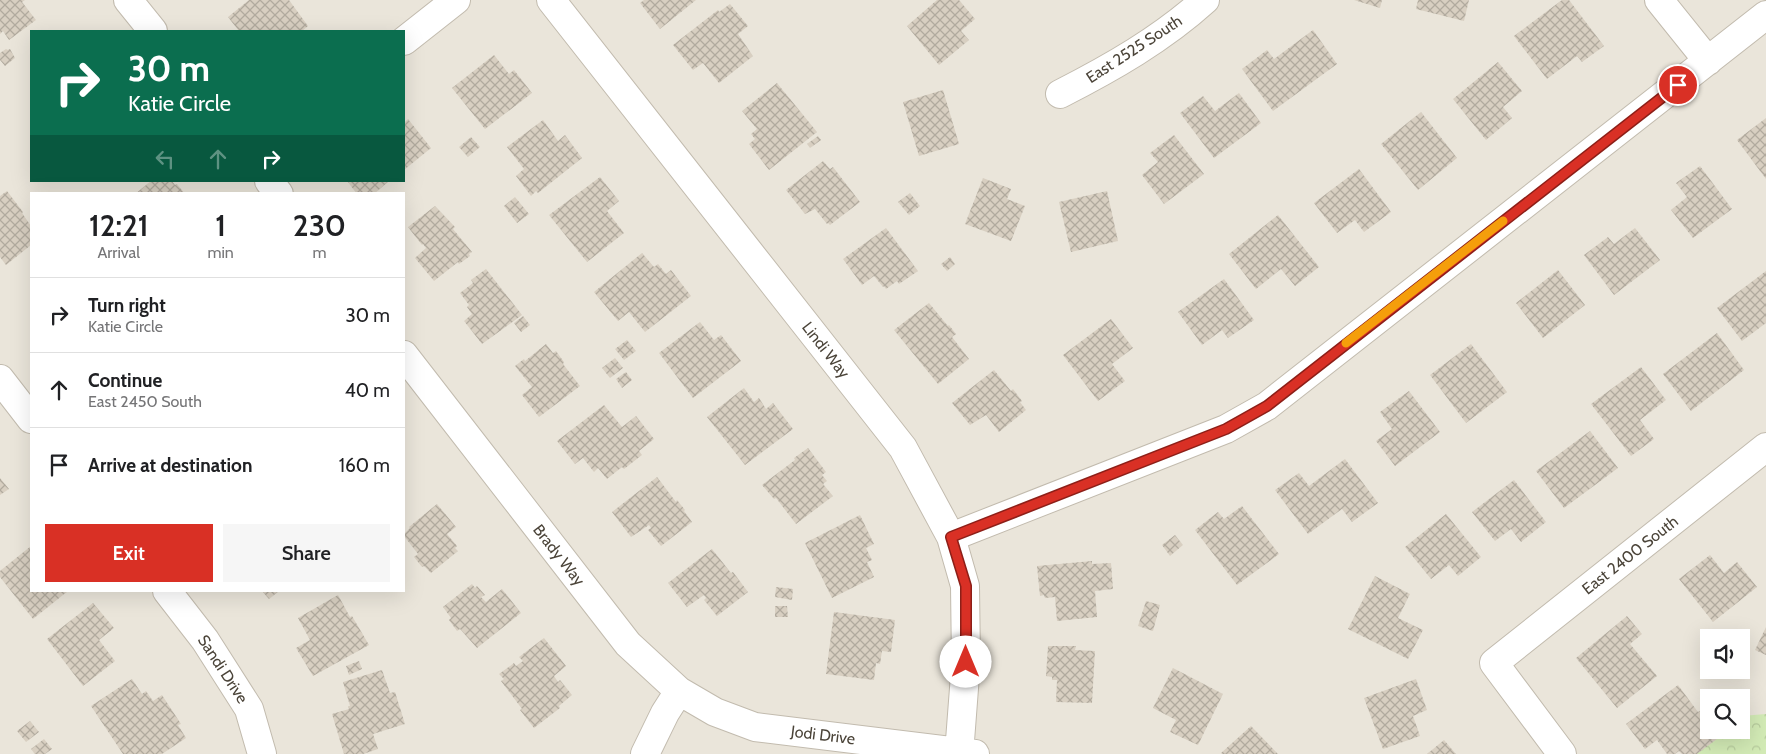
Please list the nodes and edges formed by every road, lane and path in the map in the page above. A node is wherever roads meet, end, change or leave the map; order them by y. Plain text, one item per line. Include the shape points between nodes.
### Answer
1 (128, 0) edge
2 (456, 0) edge
3 (551, 0) edge
4 (1205, 0) edge
5 (1659, 0) edge
6 (1766, 16) edge
7 (151, 30) edge
8 (405, 40) edge
9 (1708, 61) junction
10 (1060, 94) dead end
11 (270, 182) edge
12 (277, 192) edge
13 (405, 356) edge
14 (0, 379) edge
15 (30, 418) edge
16 (1766, 447) edge
17 (951, 537) junction
18 (168, 592) edge
19 (679, 691) junction
20 (965, 753) edge
21 (262, 754) edge
22 (645, 754) edge
23 (1562, 754) edge

1 - 7 street
2 - 8 street
3 - 17 street, Lindi Way via 903,448
4 - 10 street, East 2525 South via 1116,65
5 - 9 street
6 - 9 street
9 - 17 street via 1267,406 1226,429
11 - 12 street
13 - 19 street, Brady Way via 628,644
14 - 15 street
16 - 23 street, East 2400 South via 1494,663
17 - 20 street, Lindi Way via 966,586
18 - 21 street, Sandi Drive via 205,640 249,709
19 - 20 street, Jodi Drive via 715,712 755,727
19 - 22 street

